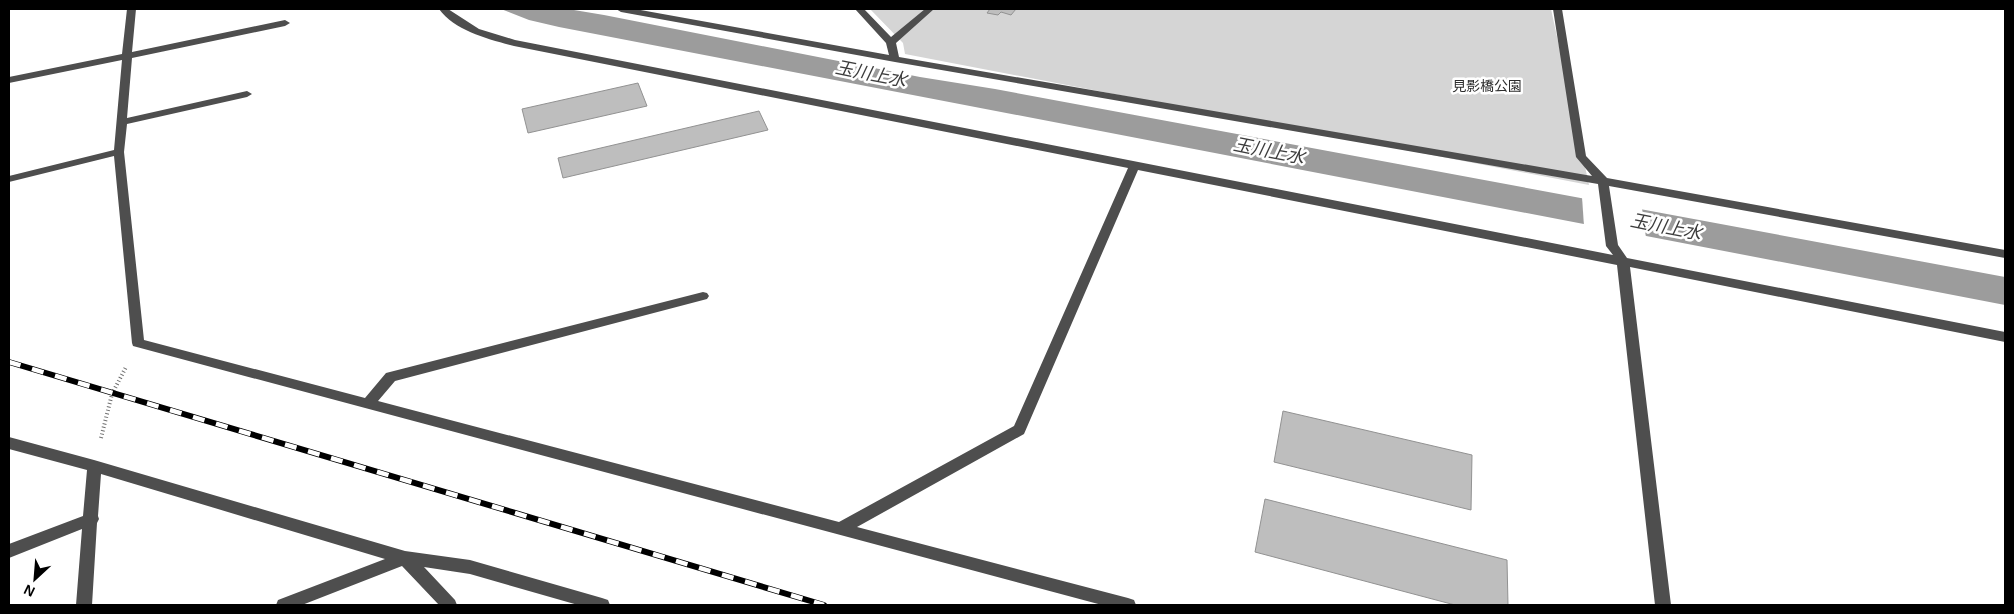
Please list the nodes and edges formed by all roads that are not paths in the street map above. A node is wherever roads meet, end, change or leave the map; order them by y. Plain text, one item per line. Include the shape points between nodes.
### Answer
1 (130, 9) edge
2 (442, 9) edge
3 (621, 9) edge
4 (859, 9) edge
5 (930, 9) edge
6 (1558, 9) edge
7 (285, 23) dead end
8 (892, 42) junction
9 (126, 55) junction
10 (895, 59) junction
11 (9, 80) edge
12 (246, 94) dead end
13 (121, 122) junction
14 (119, 152) junction
15 (1135, 164) junction
16 (9, 179) edge
17 (1603, 181) junction
18 (2005, 254) edge
19 (1623, 261) junction
20 (702, 296) dead end
21 (2005, 337) edge
22 (368, 404) junction
23 (9, 443) edge
24 (94, 466) junction
25 (92, 519) junction
26 (840, 530) junction
27 (9, 551) edge
28 (406, 558) junction
29 (84, 605) edge
30 (284, 605) edge
31 (449, 605) edge
32 (602, 605) edge
33 (1128, 605) edge
34 (1663, 605) edge

1 - 9 street
2 - 15 street via 478,34 514,43
3 - 10 street
4 - 8 street
5 - 8 street
6 - 17 street via 1581,157
7 - 9 street
8 - 10 street
9 - 11 street
9 - 13 street
10 - 17 street
12 - 13 street
13 - 14 street
14 - 16 street
14 - 22 street via 138,343
15 - 19 street
15 - 26 street via 1019,430
17 - 18 street
17 - 19 street via 1612,246
19 - 21 street
19 - 34 street
20 - 22 street via 391,378
22 - 26 street
23 - 24 street
24 - 25 street
24 - 28 street
25 - 27 street
25 - 29 street
26 - 33 street
28 - 30 street
28 - 31 street
28 - 32 street via 470,567

